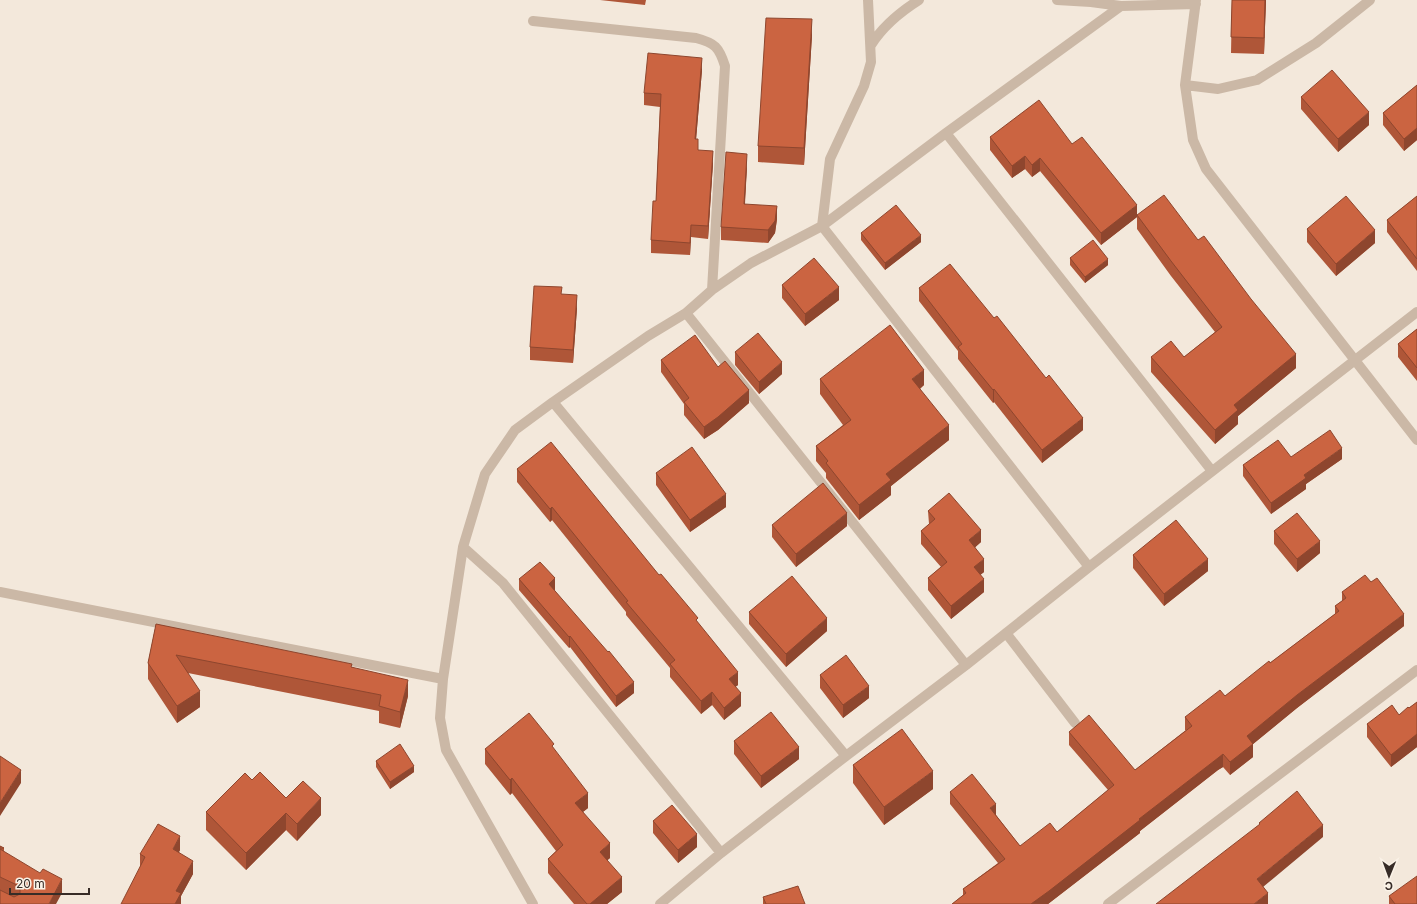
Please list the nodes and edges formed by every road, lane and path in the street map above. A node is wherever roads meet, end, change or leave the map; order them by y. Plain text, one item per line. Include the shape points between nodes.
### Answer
1 (868, 0) edge
2 (919, 0) edge
3 (1057, 0) edge
4 (1370, 0) edge
5 (1196, 2) edge
6 (1121, 6) junction
7 (533, 21) dead end
8 (871, 45) junction
9 (1185, 85) junction
10 (946, 134) junction
11 (822, 226) junction
12 (712, 290) junction
13 (1417, 312) edge
14 (686, 314) junction
15 (1355, 361) junction
16 (553, 402) junction
17 (1417, 440) edge
18 (1212, 471) junction
19 (463, 547) junction
20 (1089, 567) junction
21 (0, 592) edge
22 (1006, 633) junction
23 (966, 665) junction
24 (1417, 670) edge
25 (443, 679) junction
26 (1075, 723) dead end
27 (846, 756) junction
28 (721, 853) junction
29 (533, 904) edge
30 (660, 904) edge
31 (1108, 904) edge

1 - 8 street
2 - 8 street via 883,28
3 - 6 street
4 - 9 street via 1316,43 1257,80 1218,89
5 - 6 street
5 - 9 street
6 - 10 street
7 - 12 street via 696,38 710,42 720,52 725,66
8 - 11 street via 871,62 864,86 830,158
9 - 15 street via 1193,140 1206,169
10 - 11 street
10 - 18 street
11 - 12 street via 751,263
11 - 20 street
12 - 14 street
13 - 15 street
14 - 16 street via 648,336
14 - 23 street
15 - 17 street
15 - 18 street
16 - 19 street via 515,430 484,474
16 - 27 street
18 - 20 street
19 - 25 street
19 - 28 street via 503,583
20 - 22 street
21 - 25 street
22 - 23 street
22 - 26 street
23 - 27 street
24 - 31 street
25 - 29 street via 440,718 446,750
27 - 28 street
28 - 30 street

